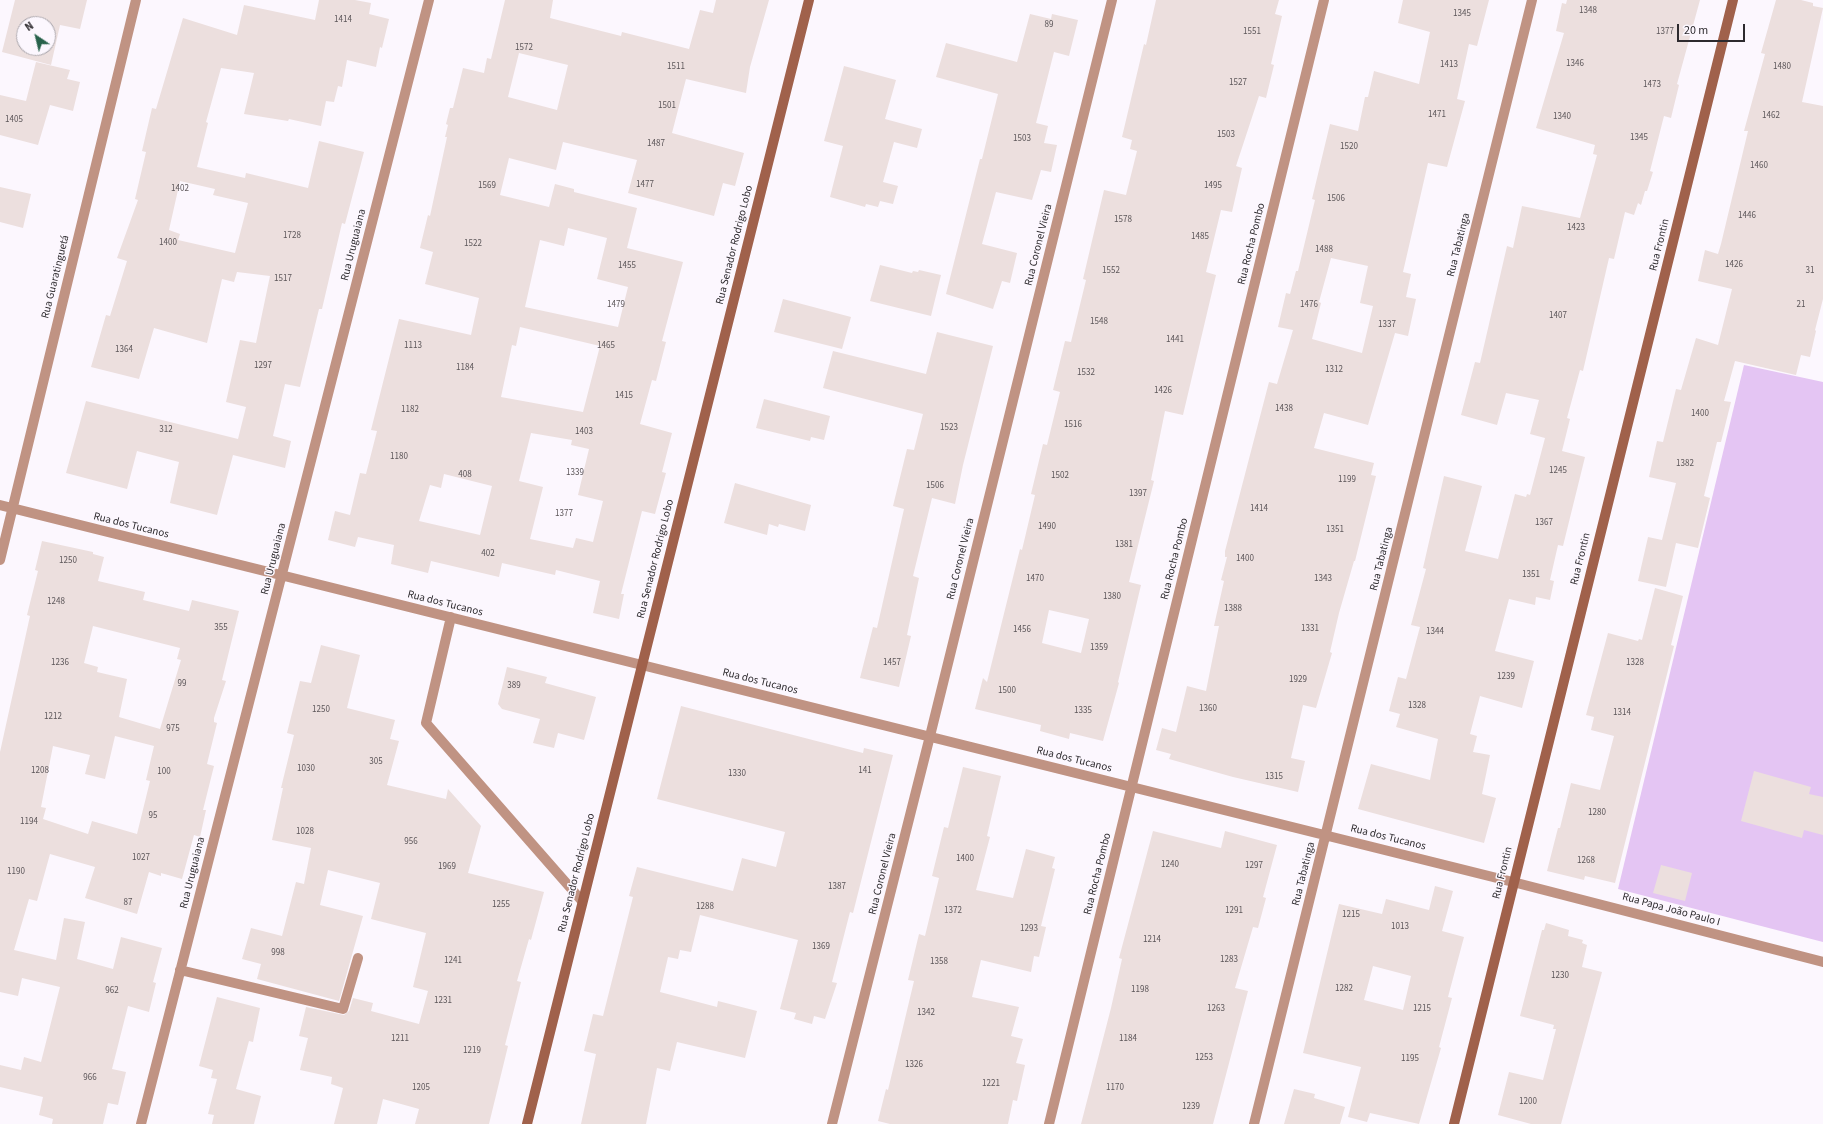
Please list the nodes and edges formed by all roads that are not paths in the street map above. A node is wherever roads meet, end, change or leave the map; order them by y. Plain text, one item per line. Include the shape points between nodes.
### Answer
1 (136, 0) edge
2 (429, 0) edge
3 (809, 0) edge
4 (1112, 0) edge
5 (1324, 0) edge
6 (1532, 0) edge
7 (1733, 0) edge
8 (0, 505) edge
9 (12, 508) junction
10 (0, 560) edge
11 (282, 576) junction
12 (451, 617) junction
13 (642, 665) junction
14 (930, 736) junction
15 (1131, 787) junction
16 (1326, 835) junction
17 (1513, 882) junction
18 (582, 901) junction
19 (358, 958) dead end
20 (1823, 962) edge
21 (180, 970) junction
22 (141, 1124) edge
23 (527, 1124) edge
24 (832, 1124) edge
25 (1049, 1124) edge
26 (1254, 1124) edge
27 (1454, 1124) edge

1 - 9 street, Rua Guaratinguetá
2 - 11 street, Rua Uruguaiana
3 - 13 street, Rua Senador Rodrigo Lobo
4 - 14 street, Rua Coronel Vieira
5 - 15 street, Rua Rocha Pombo
6 - 16 street, Rua Tabatinga
7 - 17 street, Rua Frontin
8 - 9 street, Rua dos Tucanos
9 - 10 street, Rua Guaratinguetá
9 - 11 street, Rua dos Tucanos
11 - 12 street, Rua dos Tucanos
11 - 21 street, Rua Uruguaiana
12 - 13 street, Rua dos Tucanos
12 - 18 street via 426,723
13 - 14 street, Rua dos Tucanos
13 - 18 street, Rua Senador Rodrigo Lobo
14 - 15 street, Rua dos Tucanos
14 - 24 street, Rua Coronel Vieira
15 - 16 street, Rua dos Tucanos
15 - 25 street, Rua Rocha Pombo
16 - 17 street, Rua dos Tucanos
16 - 26 street, Rua Tabatinga
17 - 20 street, Rua Papa João Paulo I
17 - 27 street, Rua Frontin
18 - 23 street, Rua Senador Rodrigo Lobo
19 - 21 street via 343,1009
21 - 22 street, Rua Uruguaiana

